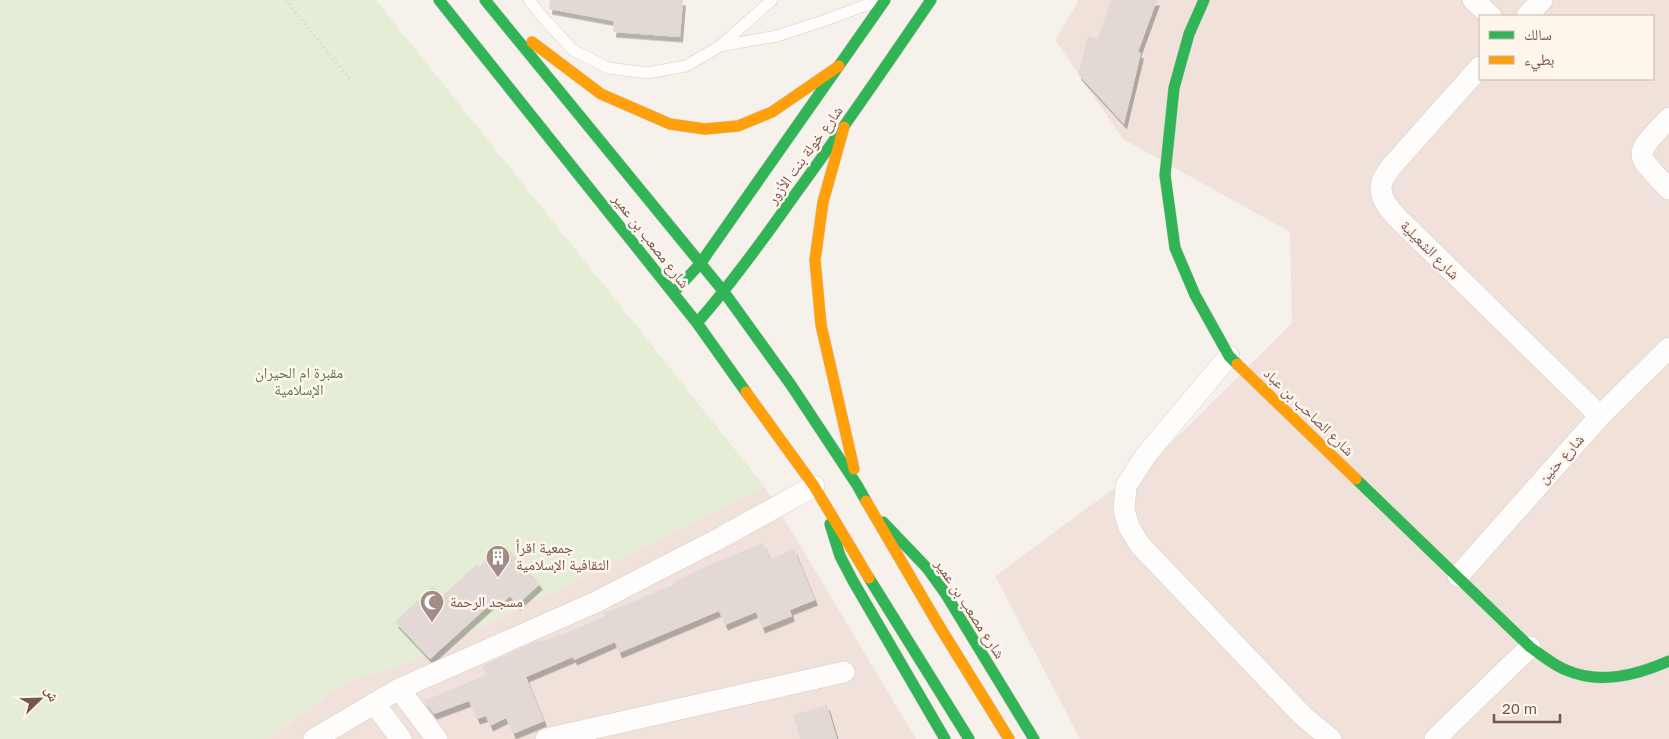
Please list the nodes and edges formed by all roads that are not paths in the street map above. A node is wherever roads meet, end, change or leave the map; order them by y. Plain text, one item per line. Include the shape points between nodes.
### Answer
1 (439, 0) edge
2 (485, 0) edge
3 (529, 0) edge
4 (772, 0) edge
5 (879, 0) edge
6 (884, 0) edge
7 (931, 0) edge
8 (1204, 0) edge
9 (1473, 0) edge
10 (1542, 0) edge
11 (1490, 15) edge
12 (1528, 15) edge
13 (499, 18) junction
14 (720, 46) junction
15 (839, 66) junction
16 (1479, 69) edge
17 (1669, 118) edge
18 (844, 127) junction
19 (1669, 189) edge
20 (700, 264) junction
21 (724, 292) junction
22 (673, 293) junction
23 (698, 323) junction
24 (1669, 348) edge
25 (1229, 356) junction
26 (1600, 416) junction
27 (857, 485) junction
28 (814, 486) junction
29 (868, 506) junction
30 (827, 510) junction
31 (1458, 576) junction
32 (1530, 647) junction
33 (1669, 661) edge
34 (844, 672) dead end
35 (399, 689) junction
36 (374, 703) junction
37 (314, 739) edge
38 (401, 739) edge
39 (437, 739) edge
40 (546, 739) edge
41 (945, 739) edge
42 (969, 739) edge
43 (1009, 739) edge
44 (1034, 739) edge
45 (1331, 739) edge
46 (1435, 739) edge

1 - 22 main road, شارع مصعب بن عمير
2 - 13 main road, شارع مصعب بن عمير
3 - 14 lane via 573,50 608,68 648,73 686,66
4 - 14 lane
5 - 14 lane via 776,36
6 - 15 main road, شارع خولة بنت الأزور
7 - 18 main road, شارع خولة بنت الأزور
8 - 25 main road, شارع الصاحب بن عباد via 1189,34 1174,88 1165,175 1176,248 1195,295
9 - 11 street
10 - 12 street
13 - 15 main road via 601,94 670,124 705,129 738,126 772,112
13 - 20 main road, شارع مصعب بن عمير
15 - 20 main road, شارع خولة بنت الأزور
16 - 26 street, شارع الشعيلية via 1390,168 1382,181 1381,191 1388,207 1413,234
17 - 19 street via 1644,145 1641,155
18 - 21 main road, شارع خولة بنت الأزور
18 - 27 main road via 822,202 815,260 821,325
20 - 21 main road, شارع مصعب بن عمير
20 - 22 main road, شارع خولة بنت الأزور
21 - 23 main road, شارع خولة بنت الأزور
21 - 27 main road, شارع مصعب بن عمير
22 - 23 main road, شارع مصعب بن عمير
23 - 28 main road, شارع مصعب بن عمير
24 - 26 street, شارع حنين
25 - 31 main road, شارع الصاحب بن عباد
25 - 45 street via 1146,455 1126,486 1124,510 1129,527 1140,545 1303,716
26 - 31 street, شارع حنين
27 - 29 main road, شارع مصعب بن عمير
28 - 30 main road, شارع مصعب بن عمير
28 - 35 street via 596,602
29 - 43 main road, شارع مصعب بن عمير
29 - 44 main road, شارع مصعب بن عمير via 927,568 945,592
30 - 41 main road, شارع مصعب بن عمير via 835,541 853,581
30 - 42 main road, شارع مصعب بن عمير
31 - 32 main road, شارع الصاحب بن عباد
32 - 33 main road, شارع الصاحب بن عباد via 1565,670 1597,678 1628,675
32 - 46 street
34 - 40 street
35 - 36 street
35 - 39 street
36 - 37 street
36 - 38 street

